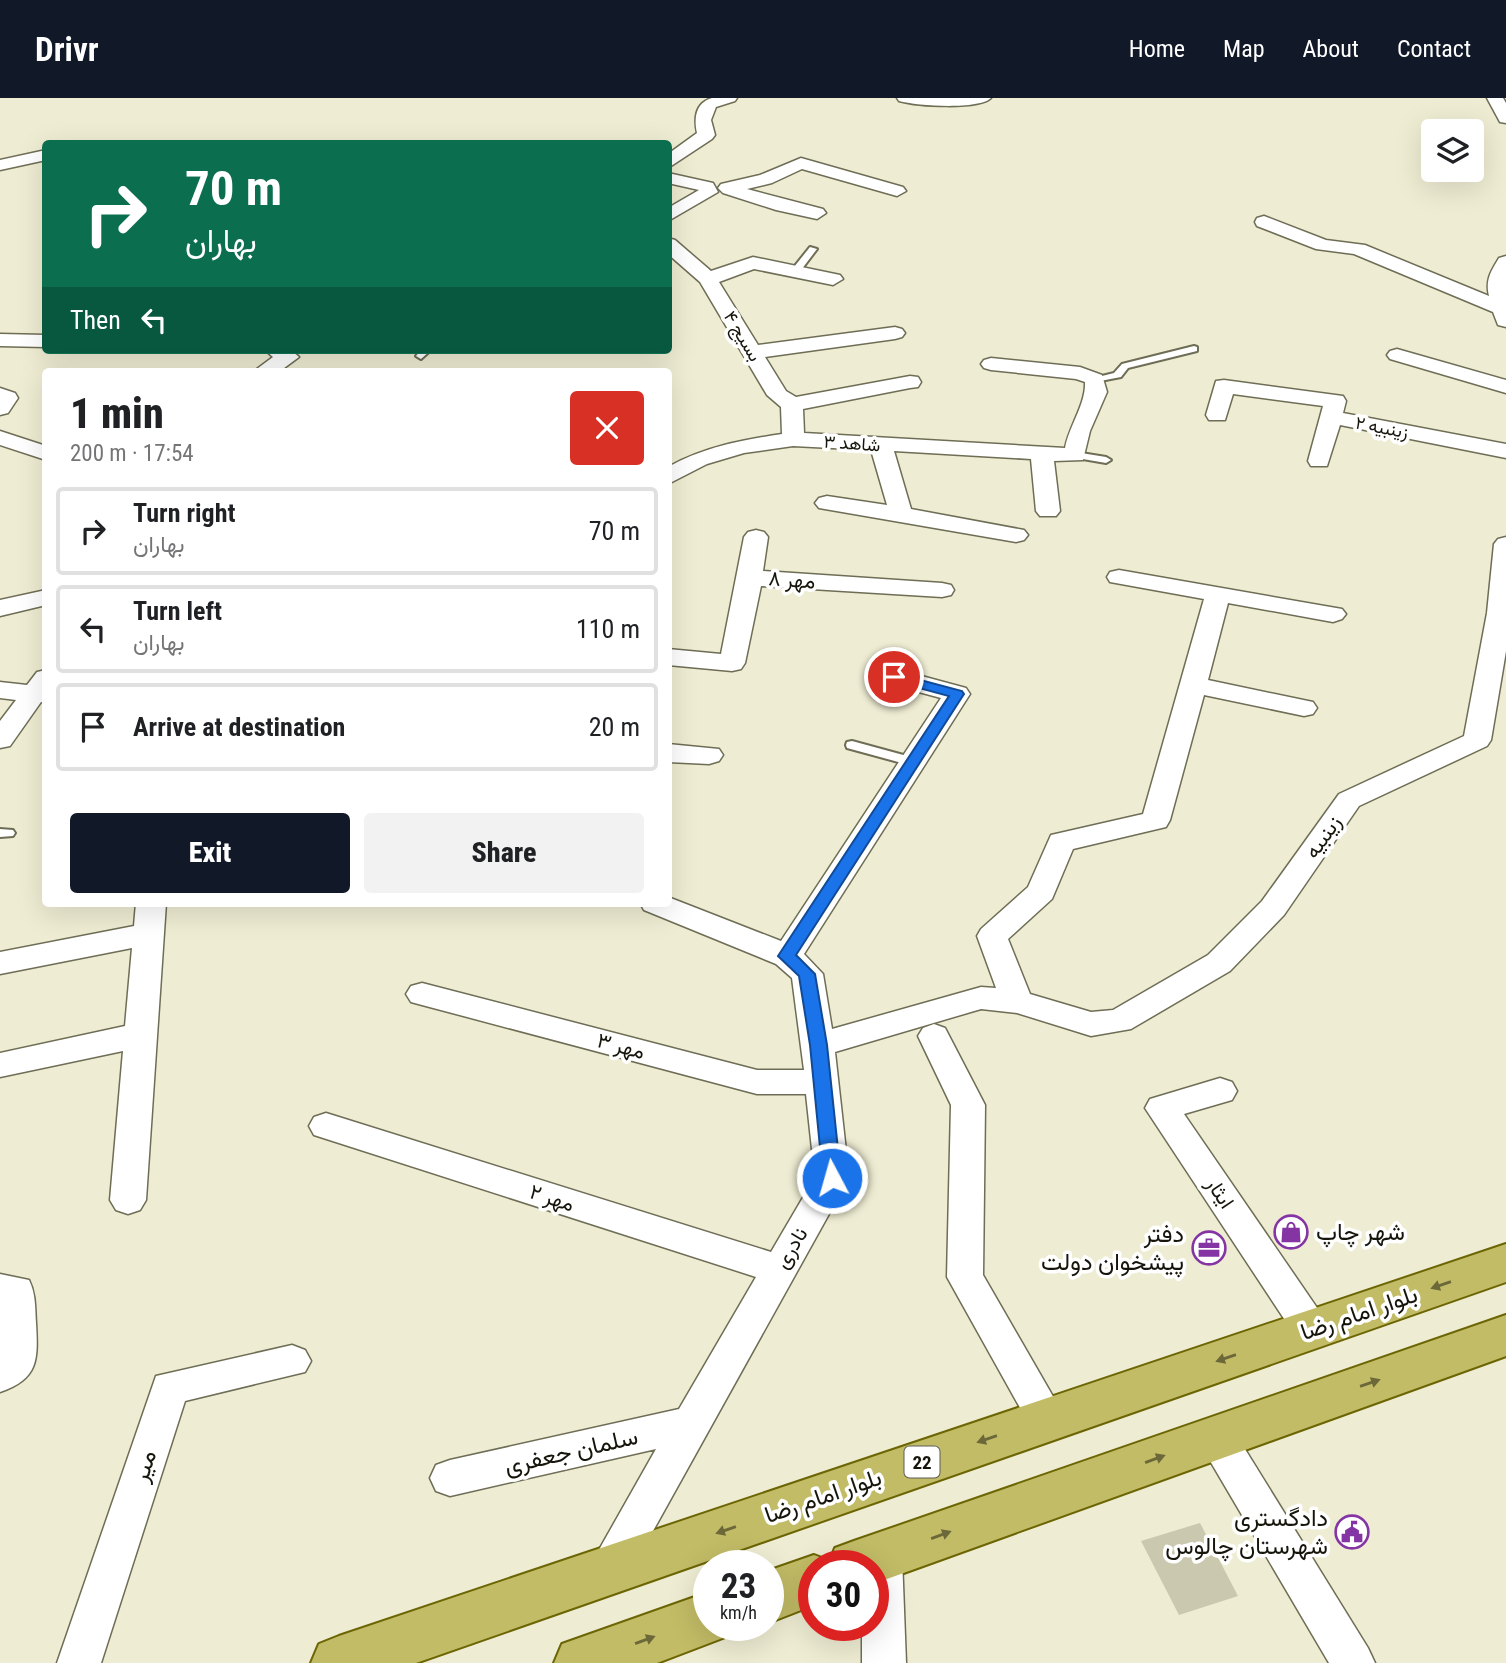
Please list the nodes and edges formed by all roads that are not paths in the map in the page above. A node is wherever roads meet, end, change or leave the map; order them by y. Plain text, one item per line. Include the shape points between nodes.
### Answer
1 (729, 98) edge
2 (905, 98) edge
3 (983, 98) edge
4 (1495, 98) edge
5 (1506, 118) edge
6 (42, 156) edge
7 (672, 160) edge
8 (0, 165) edge
9 (672, 179) edge
10 (727, 188) junction
11 (708, 190) junction
12 (897, 191) dead end
13 (817, 213) dead end
14 (672, 214) edge
15 (1264, 222) dead end
16 (672, 248) edge
17 (813, 249) dead end
18 (1506, 262) edge
19 (795, 272) junction
20 (708, 279) junction
21 (833, 279) dead end
22 (1504, 318) edge
23 (895, 333) dead end
24 (0, 340) edge
25 (42, 341) edge
26 (1194, 349) dead end
27 (753, 352) junction
28 (283, 354) edge
29 (1397, 355) dead end
30 (991, 364) dead end
31 (270, 368) edge
32 (1095, 379) junction
33 (910, 382) dead end
34 (1506, 387) edge
35 (0, 394) edge
36 (792, 404) junction
37 (0, 408) edge
38 (1217, 415) dead end
39 (1331, 416) junction
40 (0, 438) edge
41 (793, 439) junction
42 (881, 445) junction
43 (1506, 451) edge
44 (42, 452) edge
45 (1042, 452) junction
46 (1074, 455) junction
47 (1106, 460) dead end
48 (1319, 461) dead end
49 (672, 475) edge
50 (827, 503) dead end
51 (1048, 511) dead end
52 (901, 514) junction
53 (1016, 535) dead end
54 (756, 537) dead end
55 (1506, 544) edge
56 (1119, 577) dead end
57 (750, 578) junction
58 (943, 590) dead end
59 (1218, 594) junction
60 (42, 598) edge
61 (0, 608) edge
62 (1333, 614) dead end
63 (672, 657) edge
64 (894, 677) dead end
65 (1194, 685) junction
66 (42, 689) edge
67 (0, 691) edge
68 (1304, 708) dead end
69 (0, 740) edge
70 (852, 745) dead end
71 (672, 753) edge
72 (709, 755) dead end
73 (913, 762) junction
74 (665, 907) edge
75 (150, 919) edge
76 (787, 956) junction
77 (0, 963) edge
78 (422, 993) dead end
79 (1017, 1002) junction
80 (141, 1035) junction
81 (934, 1036) dead end
82 (818, 1045) junction
83 (0, 1065) edge
84 (822, 1082) junction
85 (1220, 1091) dead end
86 (326, 1126) dead end
87 (128, 1200) dead end
88 (1506, 1263) edge
89 (778, 1269) junction
90 (0, 1289) edge
91 (1311, 1329) junction
92 (1506, 1335) edge
93 (292, 1361) dead end
94 (0, 1376) edge
95 (1047, 1419) junction
96 (691, 1424) junction
97 (1216, 1437) junction
98 (450, 1478) dead end
99 (889, 1553) edge
100 (608, 1571) junction
101 (693, 1624) edge
102 (880, 1641) edge
103 (79, 1663) edge
104 (339, 1663) edge
105 (582, 1663) edge
106 (884, 1663) edge
107 (1353, 1663) edge

1 - 7 street via 709,104 703,120 706,135
2 - 3 street
4 - 5 street
6 - 8 street
9 - 11 street
10 - 11 street
10 - 12 street via 766,179 802,163
10 - 13 street
11 - 14 street
15 - 22 street via 1323,245 1358,249
16 - 20 street, بسیج ۴
17 - 19 lane
18 - 22 street via 1497,274 1496,297
19 - 20 street via 753,263
19 - 21 street
20 - 27 street, بسیج ۴
23 - 27 street
24 - 25 street
26 - 32 lane via 1125,366 1117,375
27 - 36 street, بسیج ۴ via 778,395
28 - 31 street via 289,357
29 - 34 street
30 - 32 street via 1080,373
32 - 46 street via 1096,392
33 - 36 street
35 - 37 street via 7,398
36 - 41 street
38 - 39 street, زینبیه ۲ via 1223,386 1335,401
39 - 43 street, زینبیه ۲
39 - 48 street
40 - 44 street
41 - 42 street, شاهد ۳
41 - 49 street, شاهد ۳ via 699,459
42 - 45 street, شاهد ۳
42 - 52 street
45 - 46 street, شاهد ۳
45 - 51 street
46 - 47 lane
50 - 52 street
52 - 53 street
54 - 57 street
55 - 79 street, زینبیه via 1500,613 1477,740 1349,800 1273,908 1219,963 1120,1021 1091,1024
56 - 59 street
57 - 58 street, مهر ۸
57 - 63 street, مهر ۸ via 732,663
59 - 62 street
59 - 65 street
60 - 61 street
64 - 73 street via 957,694
65 - 68 street
65 - 79 street via 1156,820 1061,842 1041,892 992,936
66 - 67 street
66 - 69 street
70 - 73 lane
71 - 72 street
73 - 76 street
74 - 76 street, نادری
75 - 77 street
75 - 80 street
76 - 82 street, نادری via 807,974
78 - 84 street, مهر ۳ via 757,1082
79 - 82 street, زینبیه via 981,998
80 - 83 street
80 - 87 street
81 - 95 street via 968,1105 965,1277
82 - 84 street, نادری
84 - 89 street, نادری via 832,1178
85 - 91 street, ایثار via 1162,1108
86 - 89 street, مهر ۲
88 -> 91 main road, بلوار امام رضا / 22
89 - 96 street, نادری
90 - 94 street via 16,1290 19,1358
91 -> 95 main road, بلوار امام رضا / 22
97 -> 92 main road
93 - 103 street, میر via 170,1388
95 -> 100 main road, بلوار امام رضا / 22
96 - 98 street, سلمان جعفری
96 - 100 street, نادری
99 -> 97 main road
97 - 107 street
100 - 104 main road, بلوار امام رضا / 22
105 -> 101 main road
102 - 106 street

